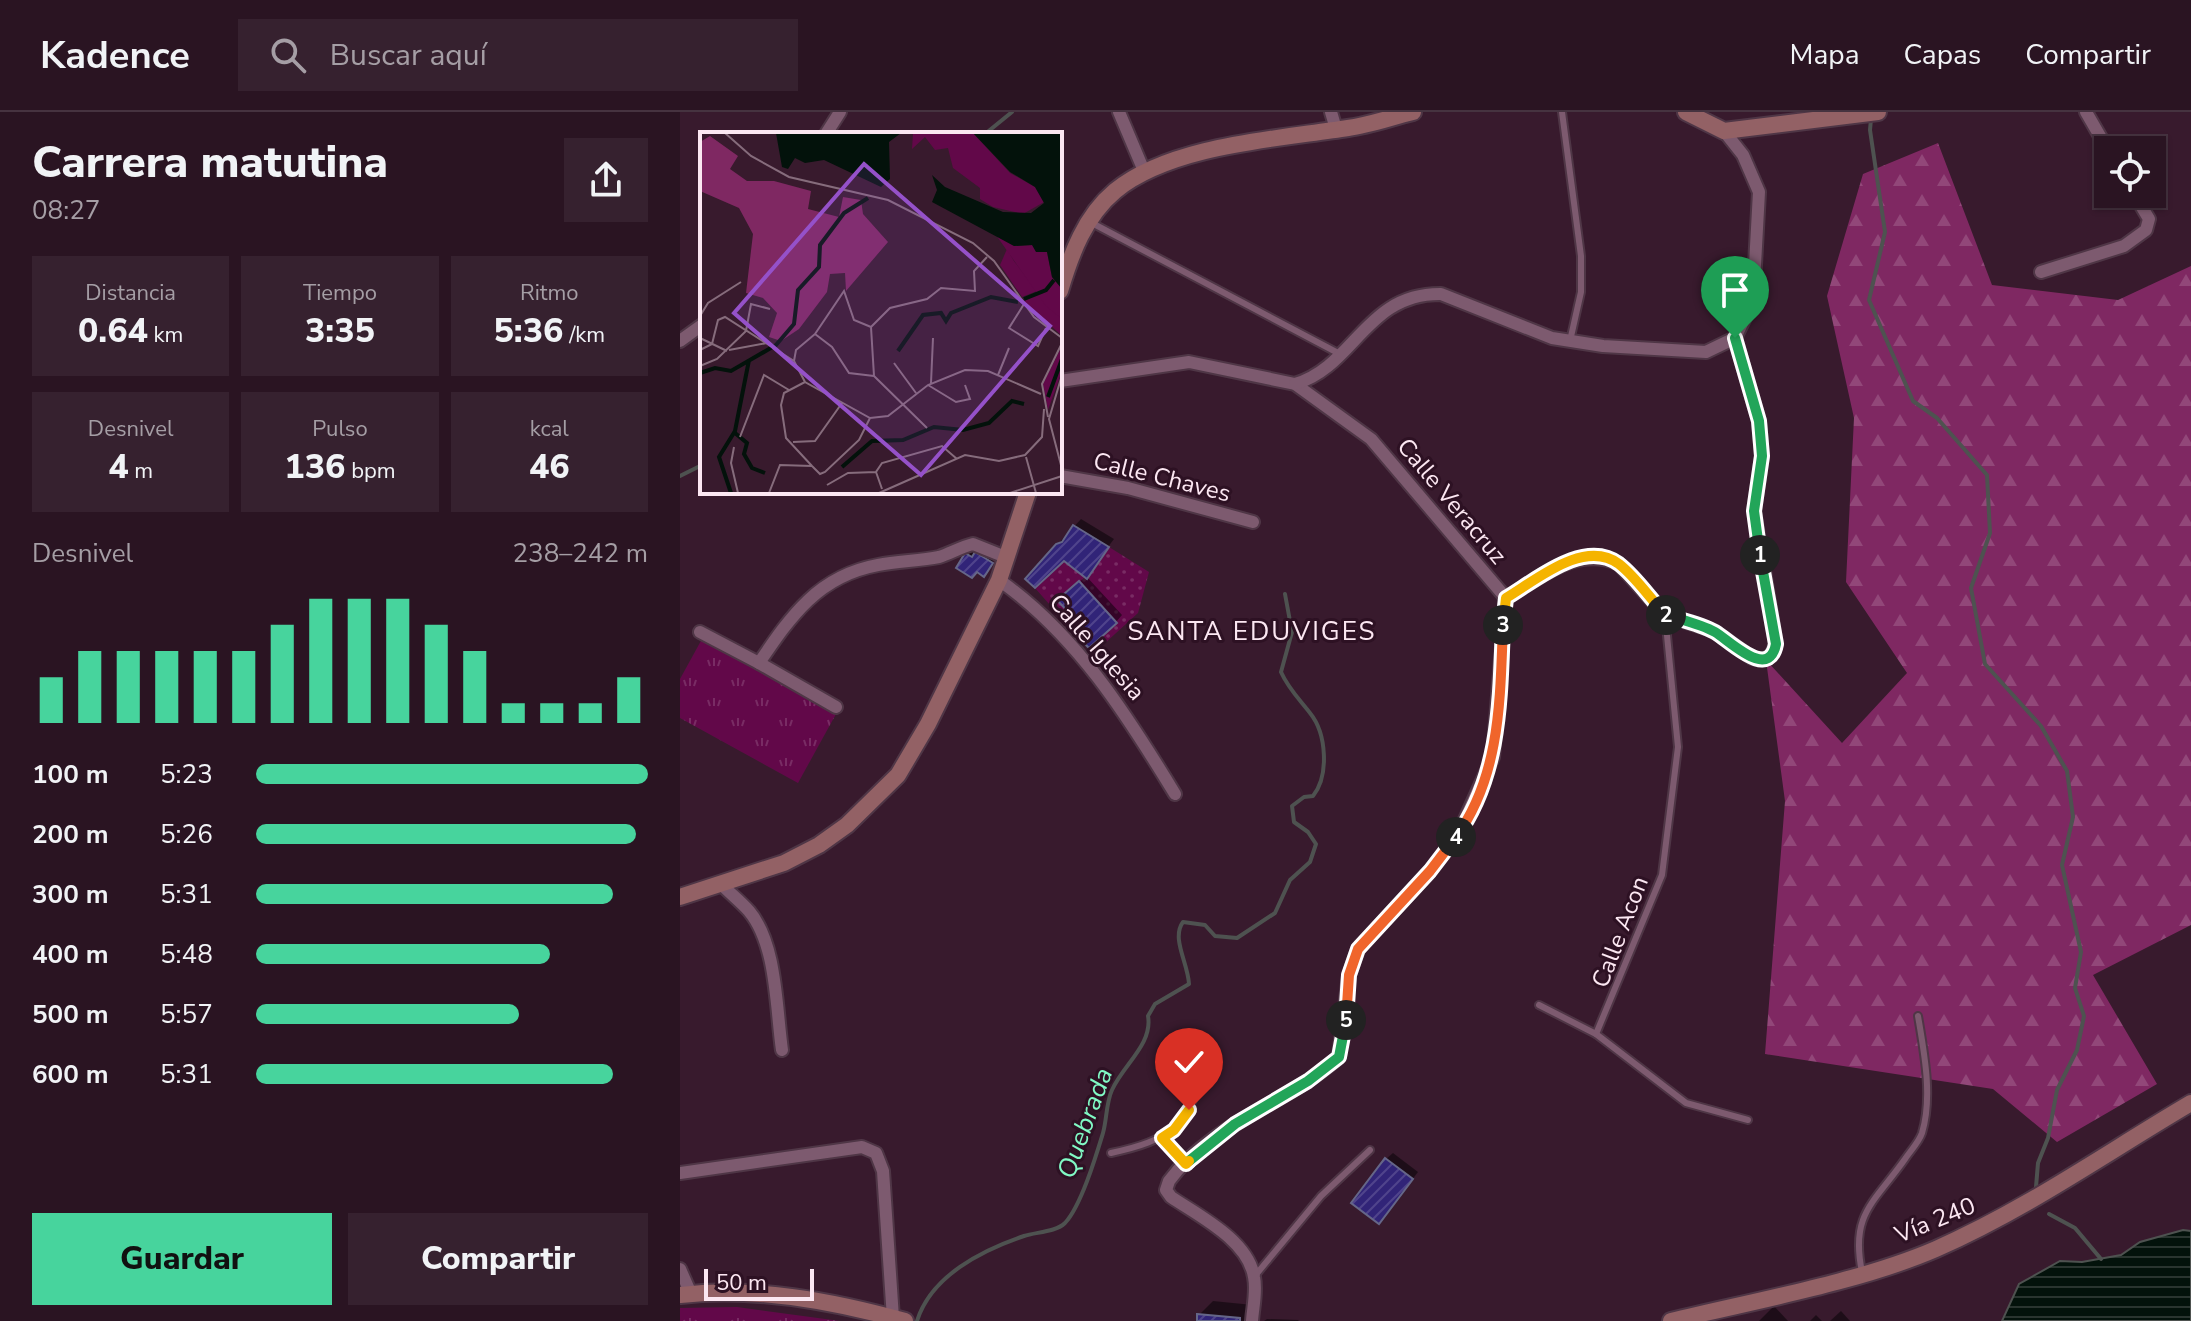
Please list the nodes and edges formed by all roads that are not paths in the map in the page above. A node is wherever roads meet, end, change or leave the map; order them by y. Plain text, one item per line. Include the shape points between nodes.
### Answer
1 (840, 112) edge
2 (1119, 112) edge
3 (1331, 112) edge
4 (1413, 112) edge
5 (1562, 112) edge
6 (1686, 112) edge
7 (1878, 112) edge
8 (2086, 112) edge
9 (1336, 129) junction
10 (1724, 131) junction
11 (827, 132) edge
12 (2100, 136) edge
13 (1144, 171) junction
14 (2142, 208) edge
15 (1089, 222) junction
16 (2041, 272) dead end
17 (1062, 284) edge
18 (700, 326) edge
19 (1735, 338) junction
20 (680, 341) edge
21 (1570, 341) junction
22 (1338, 353) junction
23 (1062, 381) edge
24 (1295, 384) junction
25 (1062, 476) edge
26 (1027, 494) edge
27 (1253, 522) dead end
28 (1008, 558) junction
29 (999, 580) junction
30 (1506, 598) junction
31 (1665, 615) junction
32 (700, 632) dead end
33 (759, 663) junction
34 (836, 707) dead end
35 (1175, 794) dead end
36 (722, 885) junction
37 (680, 897) edge
38 (1539, 1005) dead end
39 (1918, 1016) dead end
40 (1596, 1034) junction
41 (782, 1050) dead end
42 (1207, 1071) dead end
43 (2191, 1103) edge
44 (1748, 1120) dead end
45 (1162, 1138) junction
46 (1370, 1150) dead end
47 (1111, 1153) dead end
48 (1186, 1164) junction
49 (680, 1173) edge
50 (680, 1269) edge
51 (1862, 1272) junction
52 (1254, 1277) junction
53 (686, 1294) edge
54 (899, 1319) edge
55 (1252, 1321) edge
56 (1671, 1321) edge

1 - 11 street
2 - 13 street
3 - 9 street
4 - 9 street
5 - 21 lane via 1581,256 1581,292
6 - 10 street
7 - 10 street
8 - 12 street
9 - 13 street via 1209,152
10 - 19 street via 1743,155 1759,192 1753,301
13 - 15 street via 1113,192
14 - 16 street via 2149,219 2146,230 2124,246
15 - 17 street via 1071,253
15 - 22 lane
18 - 20 street
19 - 21 street via 1706,352
19 - 31 street via 1759,421 1762,456 1754,511 1775,650 1762,660 1752,658 1714,631
21 - 22 street via 1441,294 1422,294 1383,311
22 - 24 street via 1324,370
23 - 24 street, Calle Veracruz via 1189,362
24 - 30 street, Calle Veracruz via 1371,439
25 - 27 street, Calle Chaves via 1128,488
26 - 28 street
28 - 29 street
28 - 33 street via 973,544 833,579 796,610
29 - 35 street, Calle Iglesia via 1038,609 1121,704
29 - 36 street via 898,775 819,845
30 - 31 street via 1570,560 1592,556 1618,563
30 - 48 street, Calle Veracruz via 1493,757 1459,833 1358,949 1349,975 1339,1057 1235,1124
31 - 40 lane, Calle Acon via 1678,747 1662,875
32 - 33 street
33 - 34 street
36 - 37 street
36 - 41 street via 751,913 763,942 773,973
38 - 40 lane
39 - 51 lane via 1925,1058 1921,1137 1860,1221 1856,1243
40 - 44 lane via 1686,1103
42 - 45 lane via 1189,1110
43 - 51 street, Vía 240 via 2022,1208 1933,1251
45 - 47 lane
45 - 48 lane
46 - 52 lane via 1321,1196
48 - 52 street, Calle Veracruz via 1166,1190 1228,1237 1246,1257
49 - 54 street via 862,1147 876,1153 883,1171
50 - 53 street
51 - 56 street, Vía 240
52 - 55 street
53 - 54 street via 740,1292 793,1298

